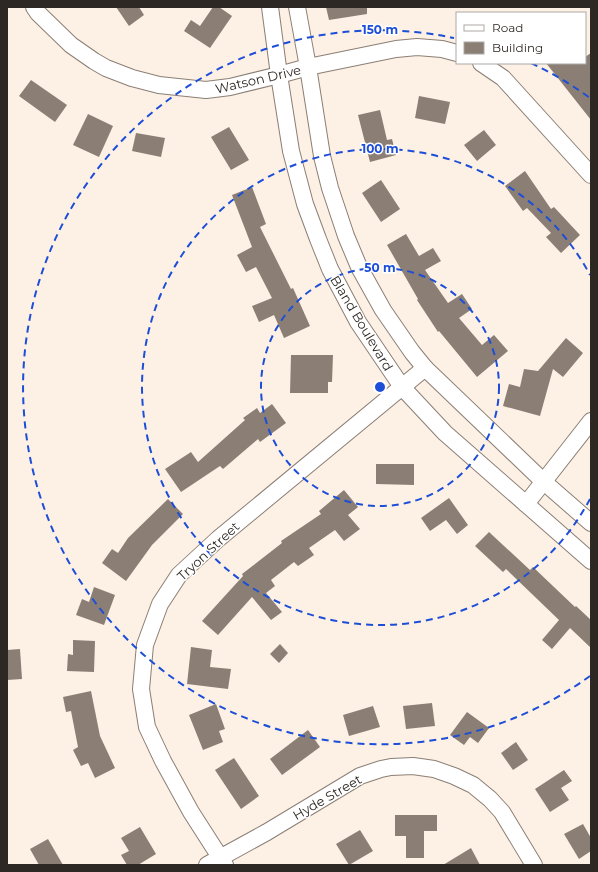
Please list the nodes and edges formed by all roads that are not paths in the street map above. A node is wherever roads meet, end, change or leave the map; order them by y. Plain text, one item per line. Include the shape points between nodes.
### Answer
1 (34, 7) edge
2 (270, 7) edge
3 (297, 7) edge
4 (456, 53) edge
5 (482, 64) edge
6 (308, 67) junction
7 (279, 75) junction
8 (591, 175) edge
9 (425, 368) junction
10 (402, 387) junction
11 (591, 421) edge
12 (544, 482) junction
13 (526, 504) junction
14 (591, 523) edge
15 (591, 561) edge
16 (217, 862) edge
17 (534, 865) edge

1 - 7 street, Watson Drive via 70,45 106,68 132,78 159,85 206,90
2 - 7 street, Bland Boulevard
3 - 6 street, Bland Boulevard
4 - 6 street, Watson Drive via 417,47 396,49
5 - 8 street via 503,78
6 - 7 street, Watson Drive
6 - 9 street, Bland Boulevard via 322,156 346,236 383,310
7 - 10 street, Bland Boulevard via 292,151 318,240 358,322
9 - 10 street, Tryon Street
9 - 12 street, Bland Boulevard
10 - 13 street, Bland Boulevard via 445,433
10 - 16 street, Tryon Street via 218,539 179,575 160,604 145,645 141,689 147,727
11 - 12 street
12 - 13 street
12 - 14 street, Bland Boulevard
13 - 15 street, Bland Boulevard
16 - 17 street, Hyde Street via 360,776 391,767 413,766 434,769 454,776 473,785 490,798 502,812

